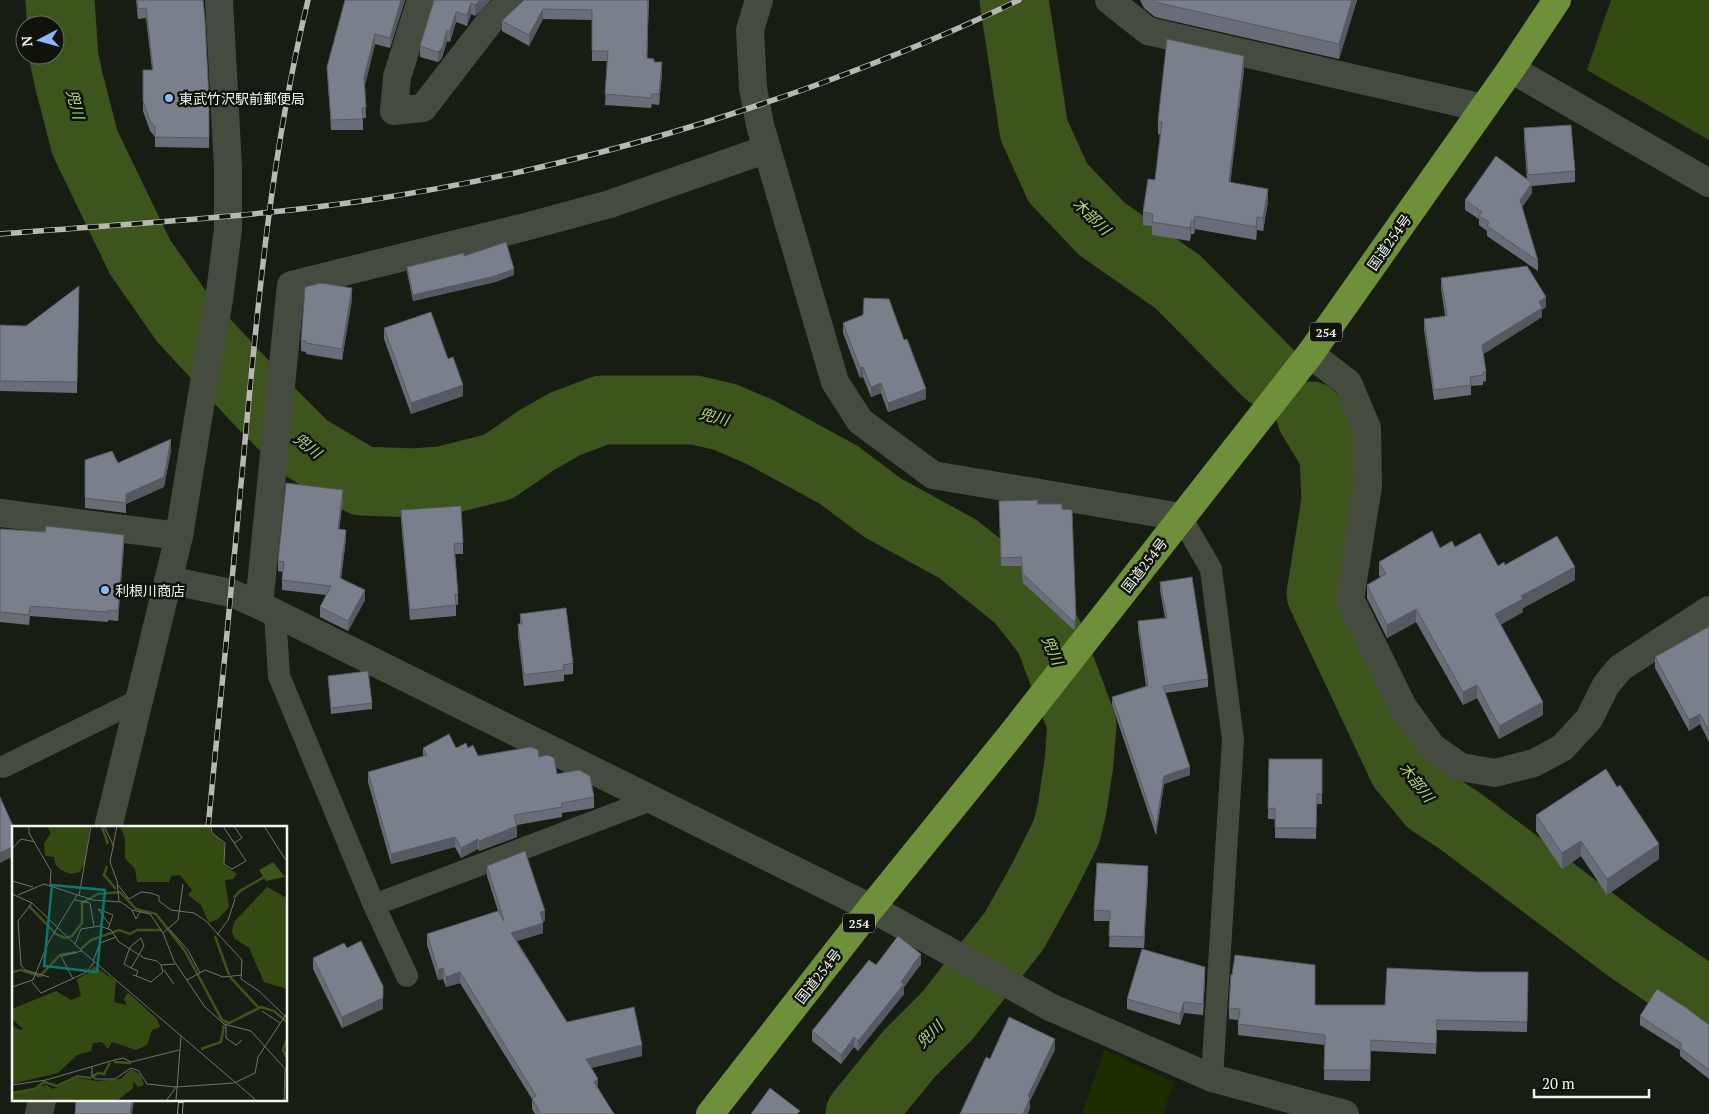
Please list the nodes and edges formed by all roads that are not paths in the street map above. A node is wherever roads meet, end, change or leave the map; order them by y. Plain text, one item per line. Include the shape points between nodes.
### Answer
1 (219, 0) edge
2 (421, 0) edge
3 (513, 0) edge
4 (759, 0) edge
5 (1109, 0) edge
6 (1557, 0) edge
7 (1511, 69) junction
8 (1483, 108) junction
9 (768, 149) junction
10 (1709, 183) edge
11 (1310, 354) junction
12 (0, 513) edge
13 (1181, 517) junction
14 (179, 536) junction
15 (168, 580) junction
16 (267, 609) junction
17 (1709, 610) edge
18 (139, 700) junction
19 (4, 767) dead end
20 (651, 800) junction
21 (108, 826) edge
22 (374, 904) junction
23 (871, 908) junction
24 (407, 976) dead end
25 (1212, 1078) junction
26 (710, 1114) edge
27 (1345, 1114) edge

1 - 14 street via 228,220 220,300
2 - 3 street via 396,77 394,111 423,108 491,20
4 - 9 street via 750,30 753,88
5 - 8 street via 1148,30
6 - 7 highway, 国道254号 / 254
7 - 8 highway, 国道254号 / 254
7 - 10 street
8 - 11 highway, 国道254号 / 254
9 - 13 street via 835,382 860,421 933,475
9 - 16 street via 610,204 291,285 273,457
11 - 13 highway, 国道254号 / 254
11 - 17 street via 1348,383 1367,428 1368,486 1350,599 1403,707 1432,747 1461,768 1495,773 1534,763 1562,748 1589,719 1606,685 1620,668
12 - 14 street
13 - 23 highway, 国道254号 / 254
13 - 25 lane via 1211,569 1233,740
14 - 15 street
15 - 16 street via 231,593
15 - 18 street
16 - 20 street
16 - 22 lane via 279,676
18 - 19 lane
18 - 21 street
20 - 22 lane
20 - 23 street
22 - 24 lane
23 - 25 street via 1050,1007
23 - 26 highway, 国道254号 / 254
25 - 27 street

